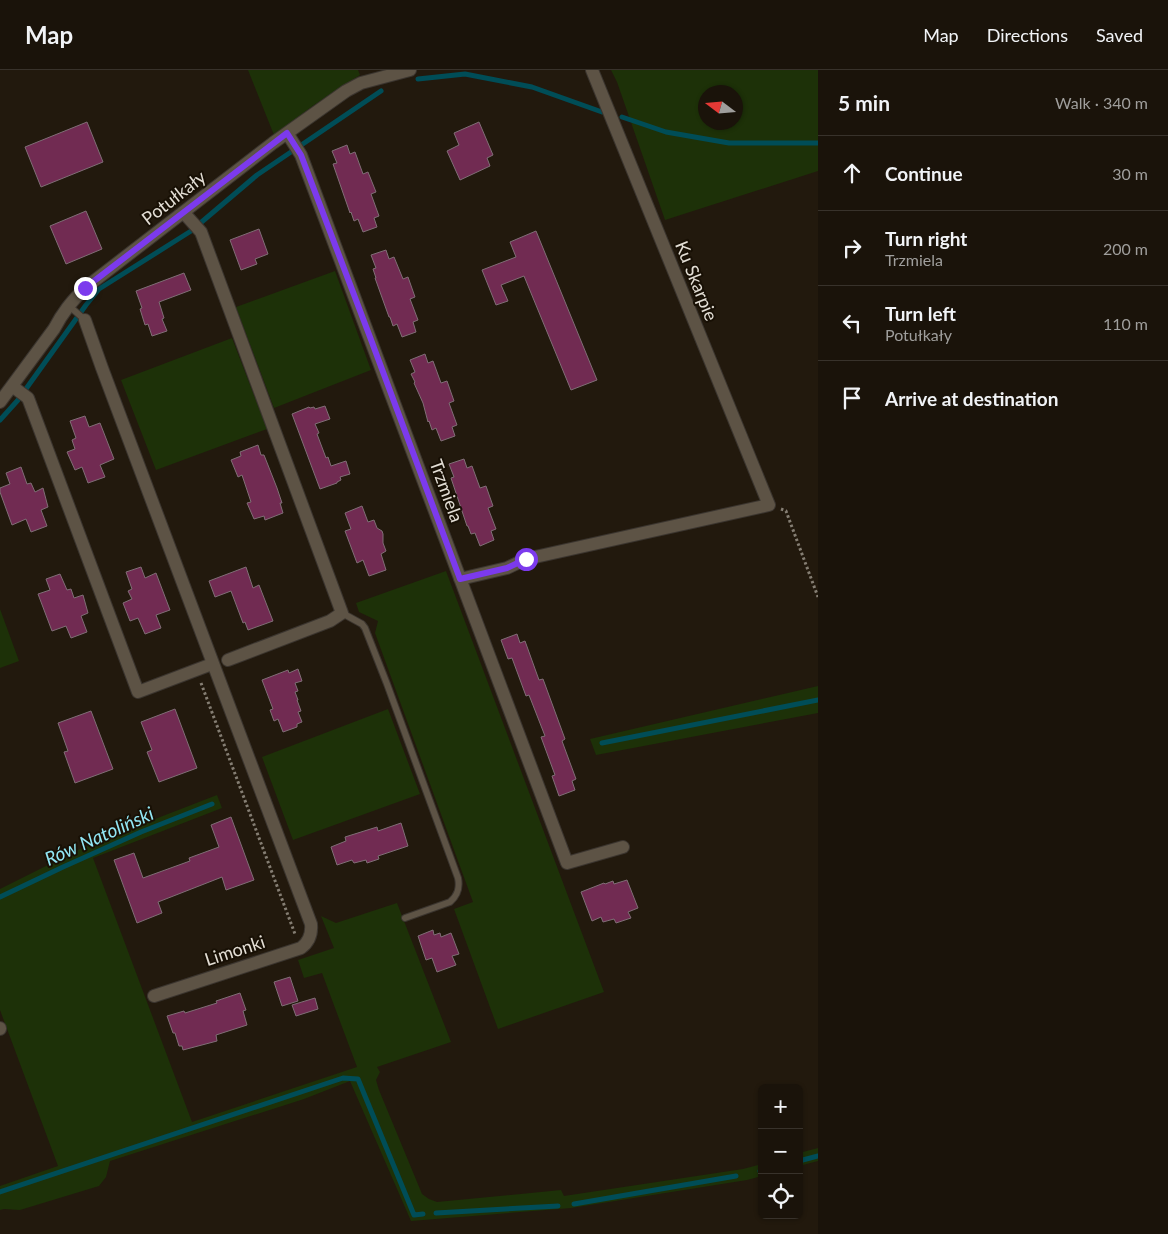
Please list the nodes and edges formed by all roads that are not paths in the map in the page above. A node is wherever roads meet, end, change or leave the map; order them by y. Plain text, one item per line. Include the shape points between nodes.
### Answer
1 (410, 70) edge
2 (592, 70) edge
3 (289, 137) junction
4 (188, 217) junction
5 (71, 307) junction
6 (85, 320) joint
7 (14, 388) junction
8 (0, 402) edge
9 (460, 579) junction
10 (342, 613) junction
11 (228, 660) dead end
12 (212, 664) junction
13 (623, 847) dead end
14 (405, 918) dead end
15 (154, 996) dead end

1 - 3 street, Potułkały via 361,83 346,91
2 - 9 street, Ku Skarpie via 768,505 526,559 507,568
3 - 4 street, Potułkały
3 - 9 street, Trzmiela via 301,155
4 - 5 street, Potułkały via 85,288
4 - 10 street via 201,232
5 - 6 lane
5 - 7 street, Potułkały via 61,316
6 - 12 street
7 - 8 street, Potułkały
7 - 12 street via 28,398 138,692
9 - 13 street, Trzmiela via 567,863
10 - 11 street via 330,622
10 - 14 lane via 365,628 458,878 458,892 450,902
12 - 15 street, Limonki via 311,924 310,937 301,948

